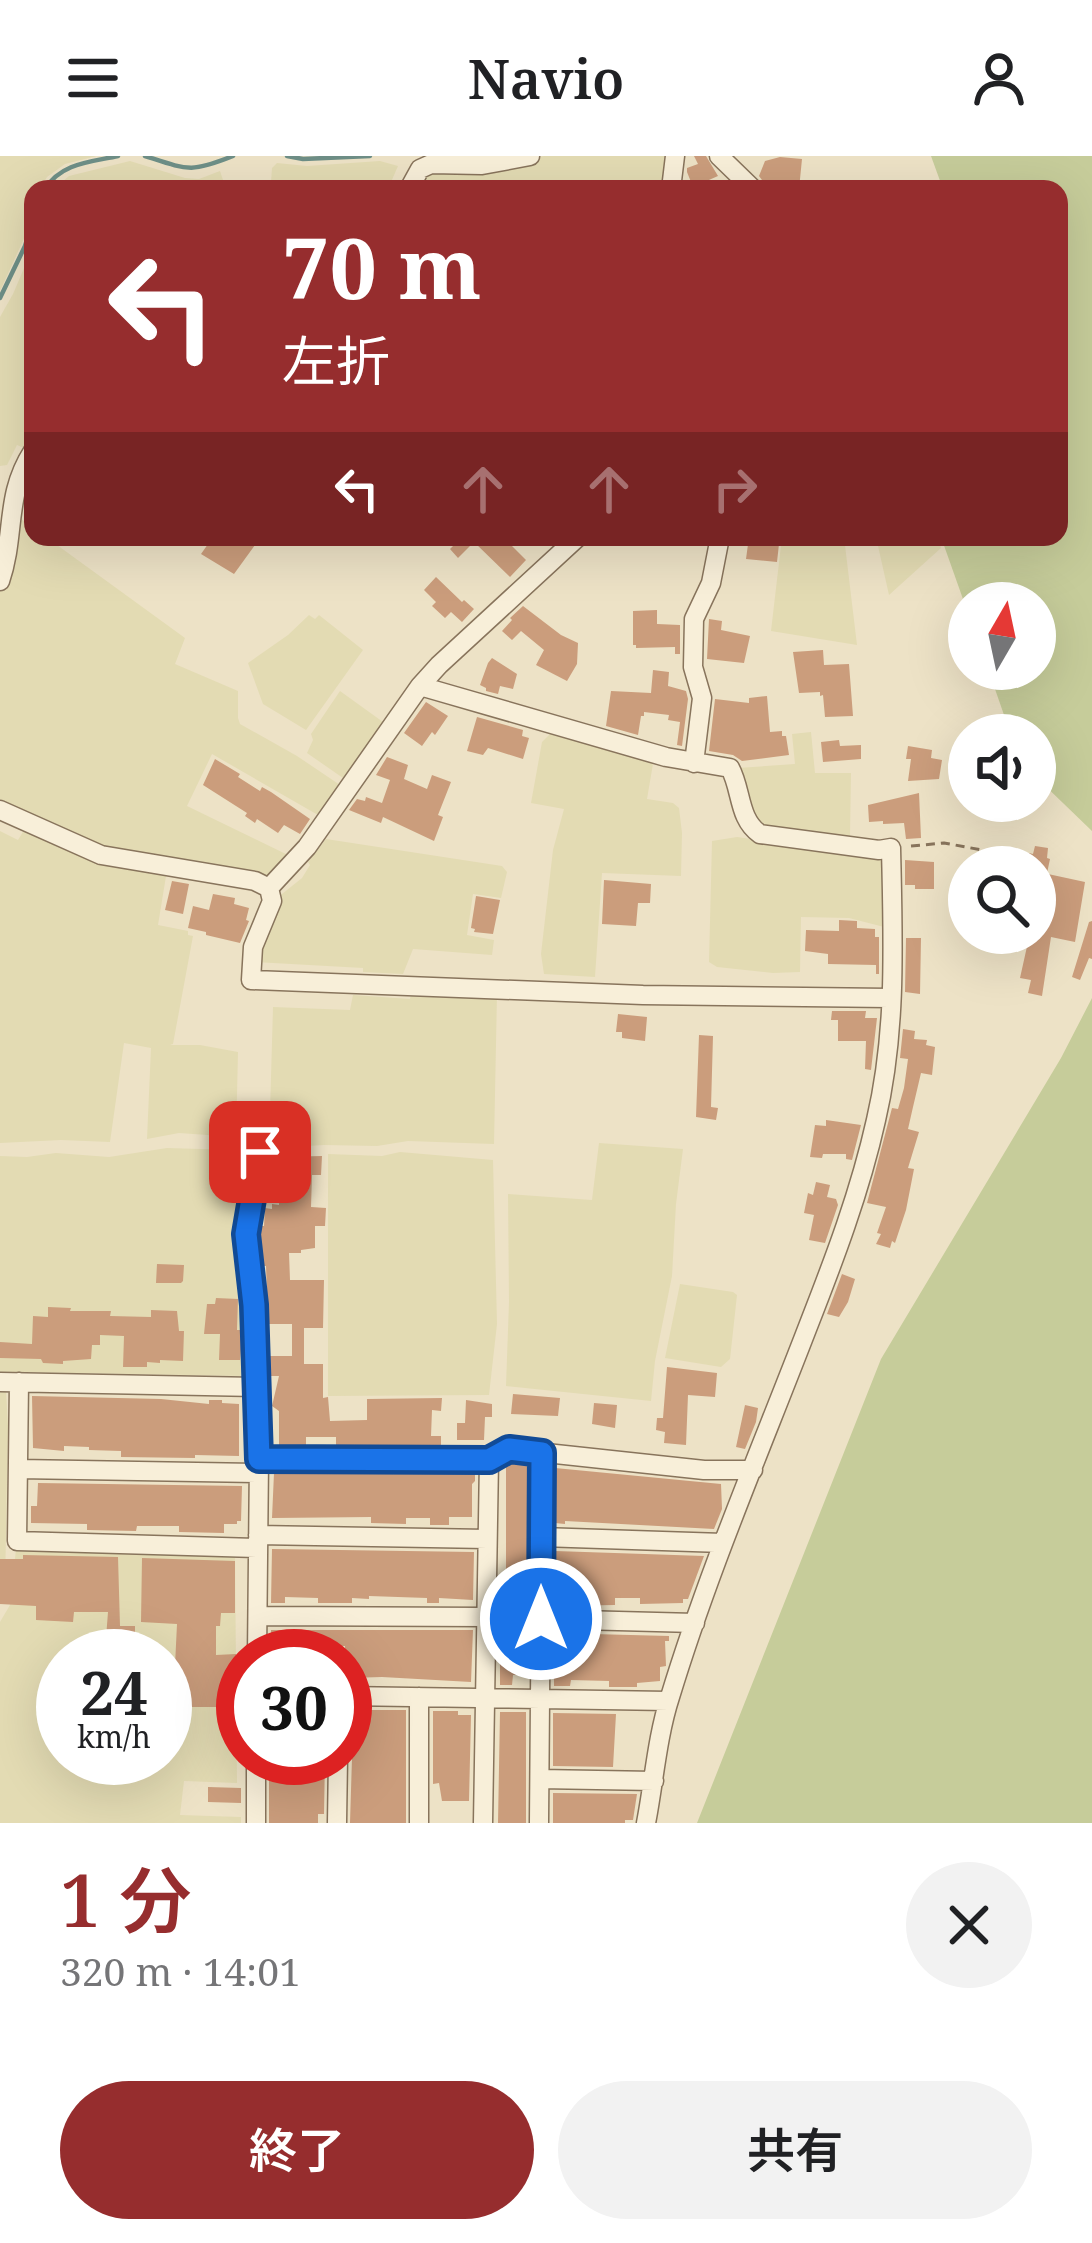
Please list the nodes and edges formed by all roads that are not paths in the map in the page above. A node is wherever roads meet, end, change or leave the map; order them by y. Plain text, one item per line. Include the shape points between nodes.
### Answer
1 (530, 156) edge
2 (719, 156) edge
3 (414, 180) edge
4 (744, 180) edge
5 (24, 467) edge
6 (568, 546) edge
7 (718, 546) edge
8 (0, 581) edge
9 (420, 686) junction
10 (694, 763) junction
11 (0, 810) edge
12 (269, 888) junction
13 (889, 998) junction
14 (260, 1152) dead end
15 (10, 1382) edge
16 (256, 1387) junction
17 (542, 1453) junction
18 (489, 1460) junction
19 (259, 1466) junction
20 (19, 1469) junction
21 (753, 1470) junction
22 (541, 1537) junction
23 (487, 1539) junction
24 (258, 1542) junction
25 (723, 1543) junction
26 (258, 1616) junction
27 (486, 1617) junction
28 (541, 1619) junction
29 (695, 1623) junction
30 (258, 1629) edge
31 (372, 1696) edge
32 (419, 1696) junction
33 (484, 1697) junction
34 (540, 1699) junction
35 (668, 1701) junction
36 (540, 1780) junction
37 (654, 1781) junction
38 (256, 1785) edge
39 (338, 1785) edge
40 (256, 1823) edge
41 (337, 1823) edge
42 (419, 1823) edge
43 (483, 1823) edge
44 (539, 1823) edge
45 (646, 1823) edge

1 - 3 street via 431,164
2 - 4 street
5 - 8 street
6 - 9 street
7 - 10 street via 694,619 702,698
9 - 10 street
9 - 12 street
10 - 13 street via 730,768 744,815 760,834 891,848
11 - 12 street via 100,855
12 - 13 street via 250,980
13 - 21 street via 877,1119 850,1217
14 - 16 street via 246,1234
15 - 16 street
15 - 20 street
16 - 19 street
17 - 18 street via 509,1449
17 - 21 street
17 - 22 street
18 - 19 street
18 - 23 street
19 - 20 street
19 - 24 street
20 - 24 street via 17,1541
21 - 25 street
22 - 25 street
22 - 28 street
23 - 24 street
23 - 27 street
24 - 26 street
25 - 29 street
26 - 27 street
26 - 30 street
27 - 33 street
28 - 29 street
28 - 34 street
29 - 35 street
31 - 32 street
32 - 33 street
32 - 42 street
33 - 34 street
33 - 43 street
34 - 35 street
34 - 36 street
35 - 37 street
36 - 37 street
36 - 44 street
37 - 45 street
38 - 40 street
39 - 41 street

